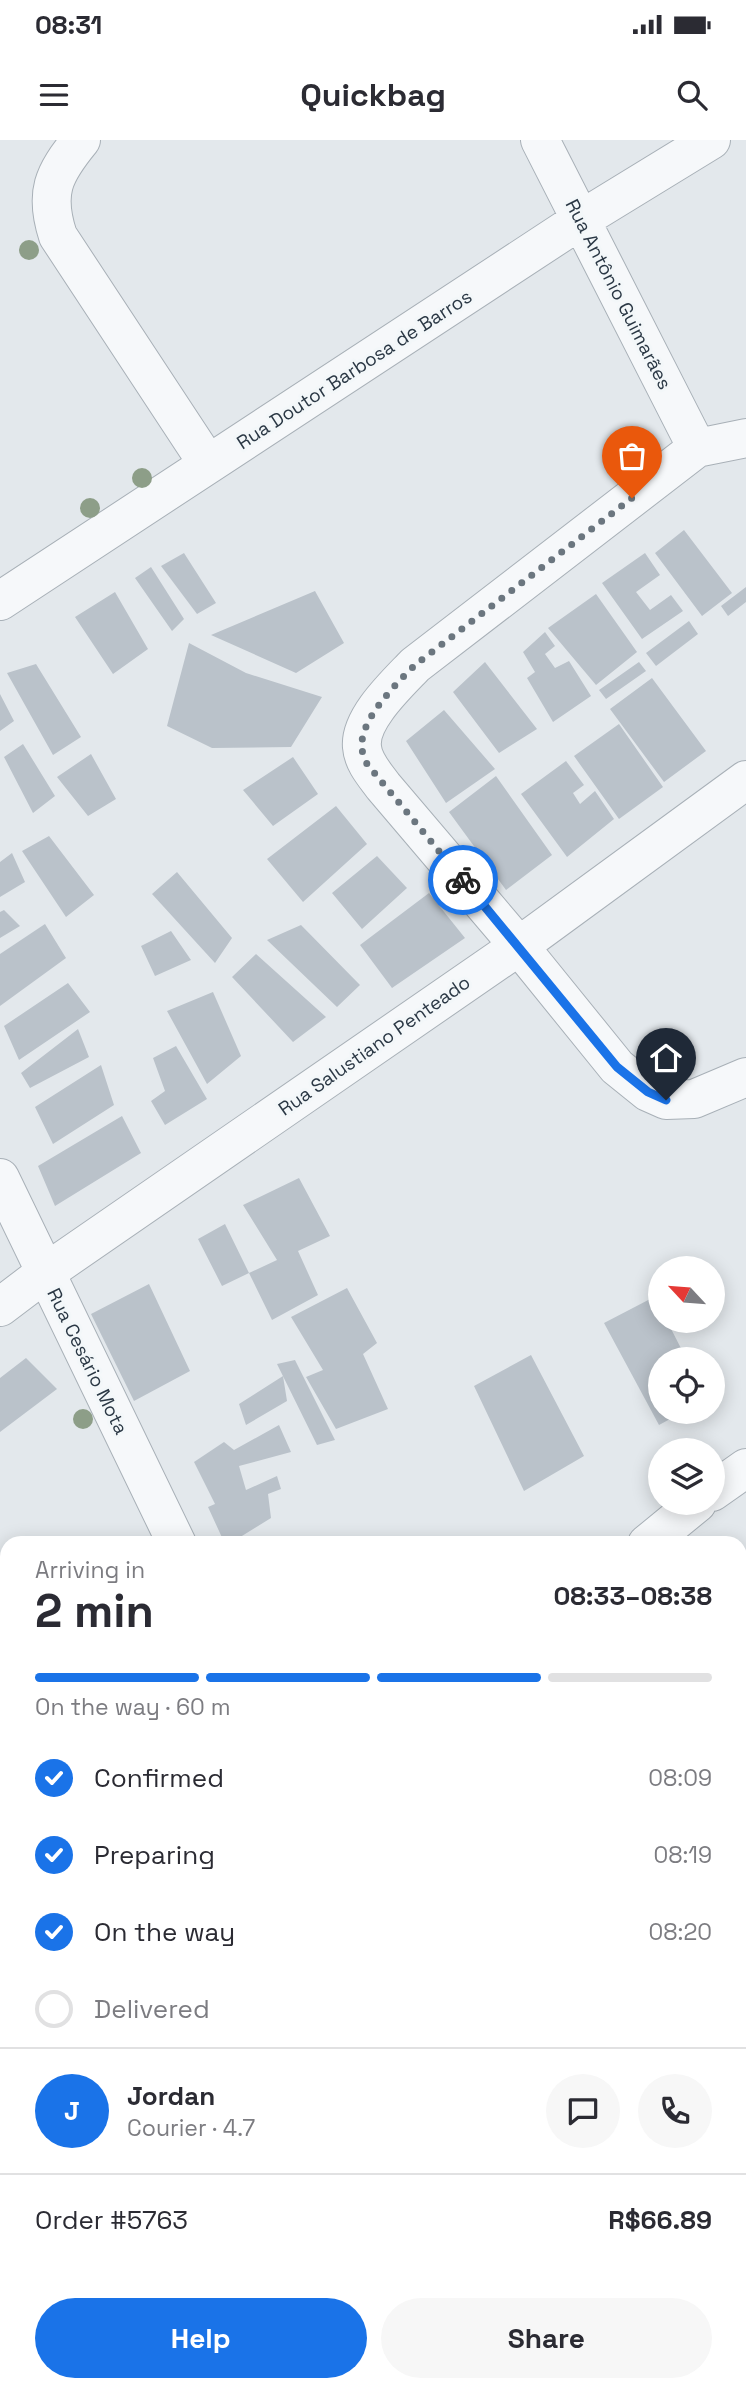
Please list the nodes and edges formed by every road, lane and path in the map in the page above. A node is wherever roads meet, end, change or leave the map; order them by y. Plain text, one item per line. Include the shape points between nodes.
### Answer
1 (81, 140) edge
2 (540, 140) edge
3 (710, 140) edge
4 (582, 219) junction
5 (746, 438) edge
6 (698, 448) junction
7 (208, 464) junction
8 (0, 601) edge
9 (746, 780) edge
10 (519, 946) junction
11 (746, 1077) edge
12 (0, 1178) edge
13 (45, 1273) junction
14 (0, 1307) edge
15 (746, 1468) edge
16 (725, 1483) edge
17 (682, 1515) edge
18 (173, 1536) edge
19 (657, 1536) edge

1 - 7 street via 59,172 51,194 50,211 58,236
2 - 4 street, Rua Antônio Guimarães
3 - 4 street, Rua Doutor Barbosa de Barros
4 - 6 street, Rua Antônio Guimarães
4 - 7 street, Rua Doutor Barbosa de Barros
5 - 6 street
6 - 10 street via 415,665 387,695 365,731 361,746 367,764
7 - 8 street, Rua Doutor Barbosa de Barros
9 - 10 street, Rua Salustiano Penteado
10 - 11 street via 617,1067 648,1092 666,1100 694,1099
10 - 13 street, Rua Salustiano Penteado
12 - 13 street, Rua Cesário Mota
13 - 14 street, Rua Salustiano Penteado
13 - 18 street, Rua Cesário Mota
15 - 16 street
17 - 19 street

